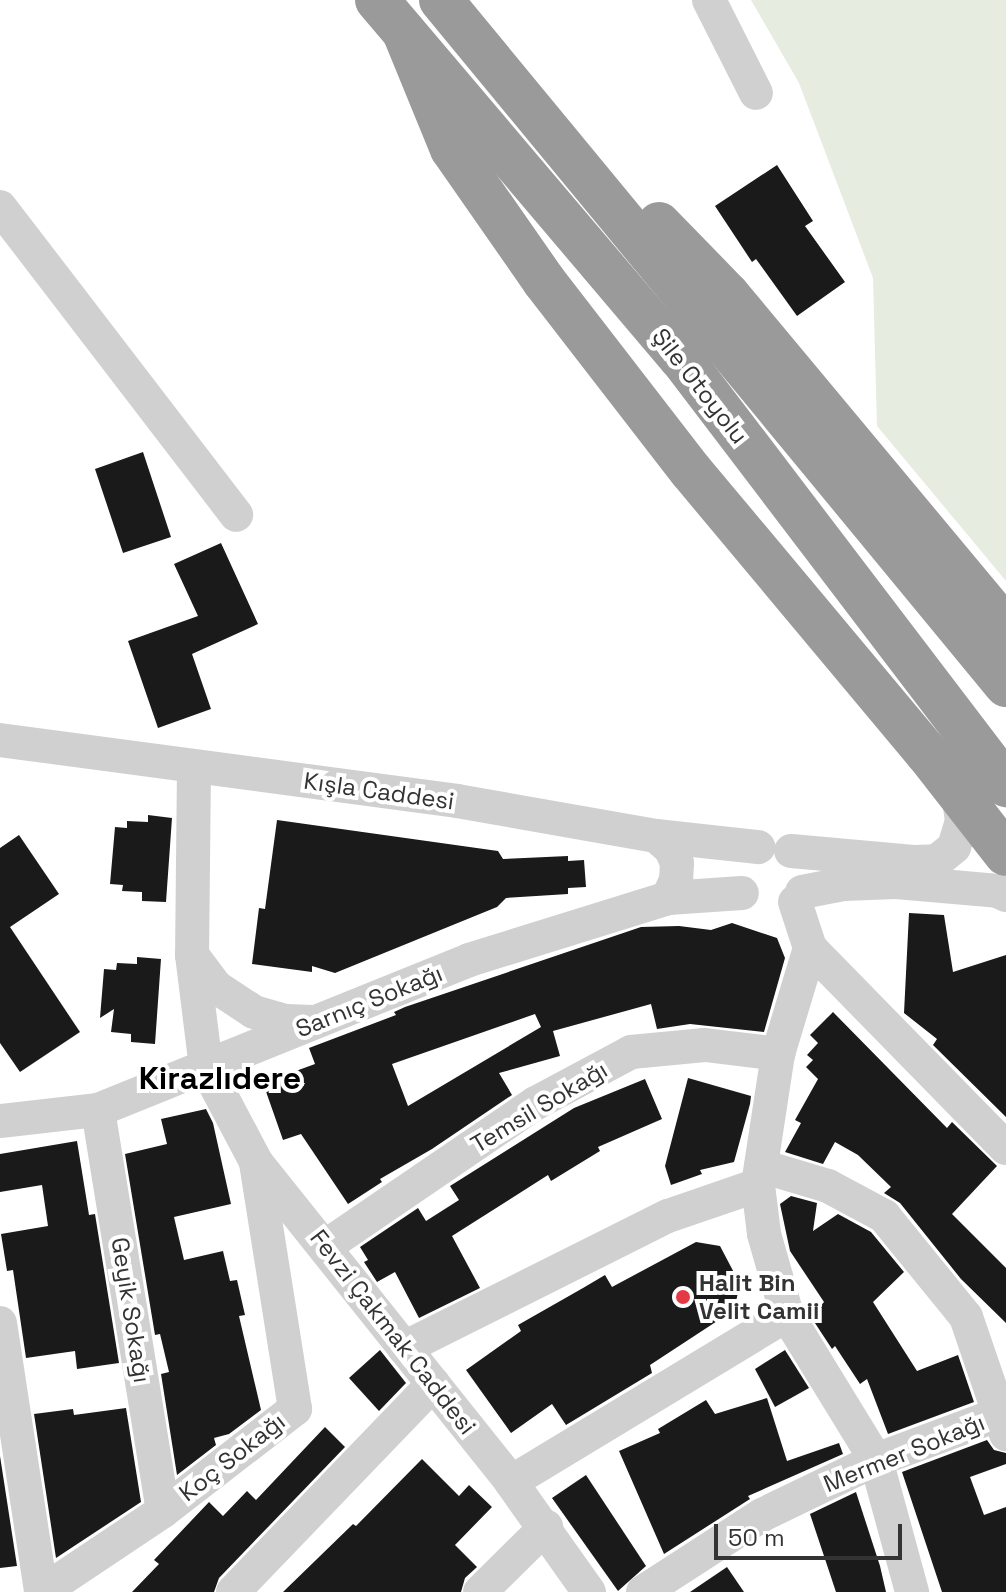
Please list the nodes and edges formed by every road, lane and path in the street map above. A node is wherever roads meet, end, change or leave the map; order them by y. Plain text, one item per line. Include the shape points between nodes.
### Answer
1 (709, 0) edge
2 (451, 14) edge
3 (391, 16) edge
4 (756, 93) dead end
5 (0, 207) edge
6 (236, 515) dead end
7 (1006, 629) edge
8 (1006, 685) edge
9 (0, 740) edge
10 (194, 767) junction
11 (1006, 785) edge
12 (958, 792) junction
13 (656, 836) junction
14 (775, 849) junction
15 (1006, 854) edge
16 (742, 893) junction
17 (1006, 895) edge
18 (799, 897) junction
19 (668, 898) junction
20 (810, 948) junction
21 (192, 955) junction
22 (318, 1022) junction
23 (778, 1054) junction
24 (206, 1067) junction
25 (98, 1110) junction
26 (4, 1114) edge
27 (1006, 1148) edge
28 (256, 1162) junction
29 (759, 1176) junction
30 (326, 1246) junction
31 (787, 1315) junction
32 (0, 1323) edge
33 (404, 1348) junction
34 (433, 1384) junction
35 (1003, 1425) edge
36 (876, 1460) junction
37 (511, 1482) junction
38 (163, 1511) junction
39 (546, 1527) junction
40 (41, 1592) edge
41 (233, 1592) edge
42 (480, 1592) edge
43 (589, 1592) edge
44 (643, 1592) edge
45 (912, 1592) edge

1 - 4 street
2 - 7 highway via 728,295
2 - 8 highway, Şile Otoyolu
3 - 11 highway, Şile Otoyolu via 681,358
3 - 12 highway via 452,149 544,281 691,471
5 - 6 street
9 - 10 street, Kışla Caddesi
10 - 13 street, Kışla Caddesi via 457,801
10 - 21 street
12 - 14 street, Kışla Caddesi via 962,821 954,847 937,861
12 - 15 highway
13 - 14 street, Kışla Caddesi
13 - 19 street via 677,863
14 - 16 street via 742,862
14 - 18 street via 804,869
16 - 18 street via 747,902 766,911 777,911
16 - 19 street, Sarnıç Sokağı
17 - 18 street via 896,882 843,884
18 - 20 street
19 - 22 street, Sarnıç Sokağı via 469,960
20 - 23 street
20 - 27 street
21 - 22 street via 216,987 254,1012 285,1021
21 - 24 street
22 - 24 street, Sarnıç Sokağı
23 - 29 street
23 - 30 street, Temsil Sokağı via 705,1045 631,1052 536,1103
24 - 25 street, Sarnıç Sokağı
24 - 28 street, Fevzi Çakmak Caddesi
25 - 26 street, Sarnıç Sokağı
25 - 38 street, Geyik Sokağı
28 - 30 street, Fevzi Çakmak Caddesi
28 - 38 street, Koç Sokağı via 295,1409
29 - 31 street via 764,1234
29 - 33 street
29 - 35 street via 828,1186 884,1216 966,1317
30 - 33 street, Fevzi Çakmak Caddesi
31 - 36 street
31 - 37 street
32 - 40 street
33 - 34 street, Fevzi Çakmak Caddesi
34 - 37 street, Fevzi Çakmak Caddesi
34 - 41 street
35 - 36 street, Mermer Sokağı
36 - 44 street, Mermer Sokağı via 762,1515
36 - 45 street
37 - 39 street, Fevzi Çakmak Caddesi
38 - 40 street, Koç Sokağı
39 - 42 street
39 - 43 street, Fevzi Çakmak Caddesi

